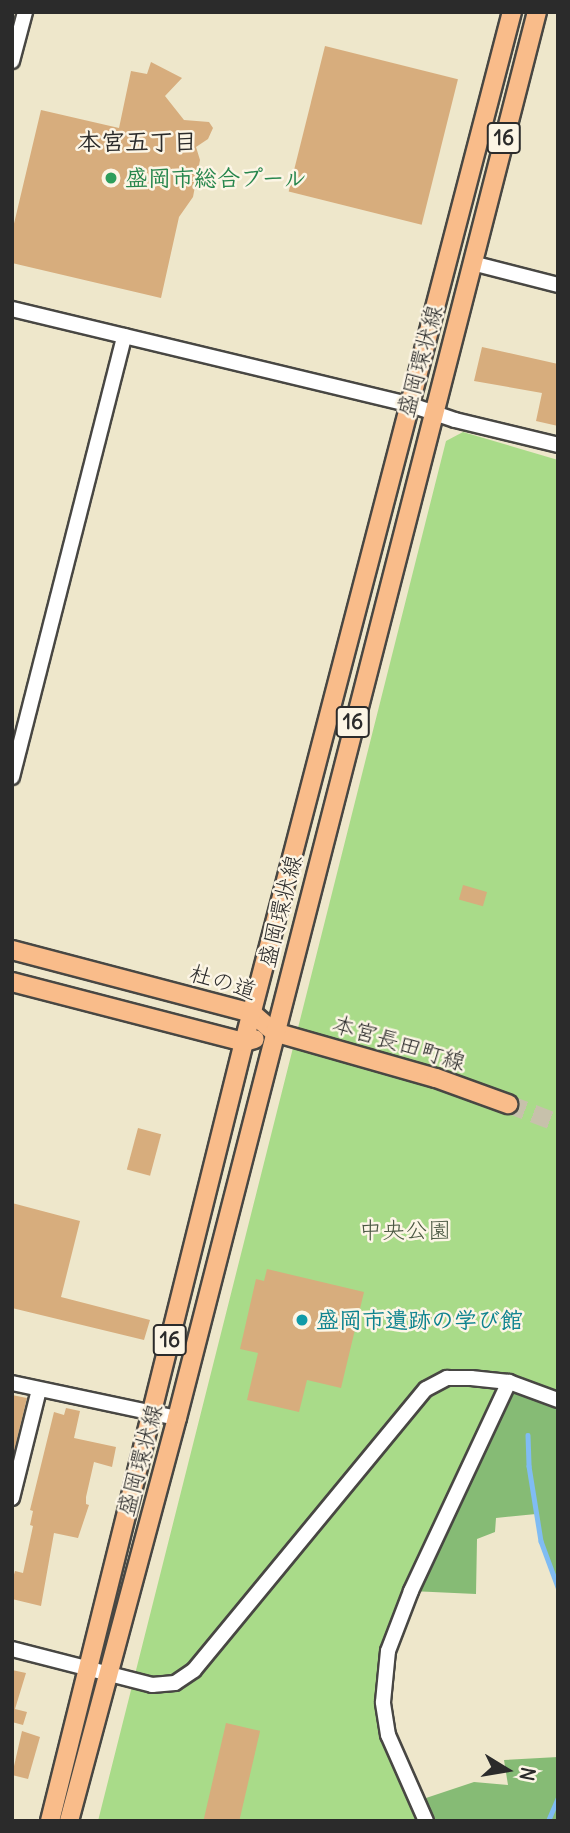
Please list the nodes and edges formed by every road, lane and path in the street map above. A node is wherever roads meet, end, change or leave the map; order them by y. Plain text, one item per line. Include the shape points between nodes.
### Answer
1 (25, 12) edge
2 (512, 12) edge
3 (537, 12) edge
4 (12, 61) edge
5 (472, 263) junction
6 (558, 285) edge
7 (12, 309) edge
8 (124, 336) junction
9 (411, 405) junction
10 (432, 413) junction
11 (558, 445) edge
12 (12, 777) edge
13 (12, 950) edge
14 (12, 982) edge
15 (252, 1013) junction
16 (274, 1032) junction
17 (244, 1042) junction
18 (508, 1104) tunnel mouth
19 (509, 1382) junction
20 (12, 1383) edge
21 (39, 1390) junction
22 (558, 1400) edge
23 (152, 1413) junction
24 (177, 1418) junction
25 (12, 1498) edge
26 (12, 1649) edge
27 (91, 1668) junction
28 (109, 1673) junction
29 (51, 1821) edge
30 (69, 1821) edge
31 (426, 1821) edge

1 - 4 street
2 - 9 main road, 盛岡環状線 / 16
3 - 5 main road, 盛岡環状線 / 16
5 - 6 street
5 - 10 main road, 盛岡環状線 / 16
7 - 8 street
8 - 9 street
8 - 12 street
9 - 10 street
9 - 15 main road, 盛岡環状線 / 16
10 - 11 street
10 - 16 main road, 盛岡環状線 / 16
13 - 15 main road, 杜の道
14 - 17 main road
15 - 16 main road, 杜の道
15 - 17 main road, 盛岡環状線 / 16
16 - 17 main road, 杜の道
16 - 18 main road, 本宮長田町線 via 436,1078
16 - 24 main road, 盛岡環状線 / 16
17 - 23 main road, 盛岡環状線 / 16
19 - 22 street
19 - 28 street via 447,1378 426,1389 194,1670 175,1683 152,1685
19 - 31 street via 411,1591 388,1651 383,1702 388,1735
20 - 21 street
21 - 23 street
21 - 25 street
23 - 24 street
23 - 27 main road, 盛岡環状線 / 16
24 - 28 main road, 盛岡環状線 / 16
26 - 27 street
27 - 28 street
27 - 29 main road, 盛岡環状線 / 16
28 - 30 main road, 盛岡環状線 / 16

